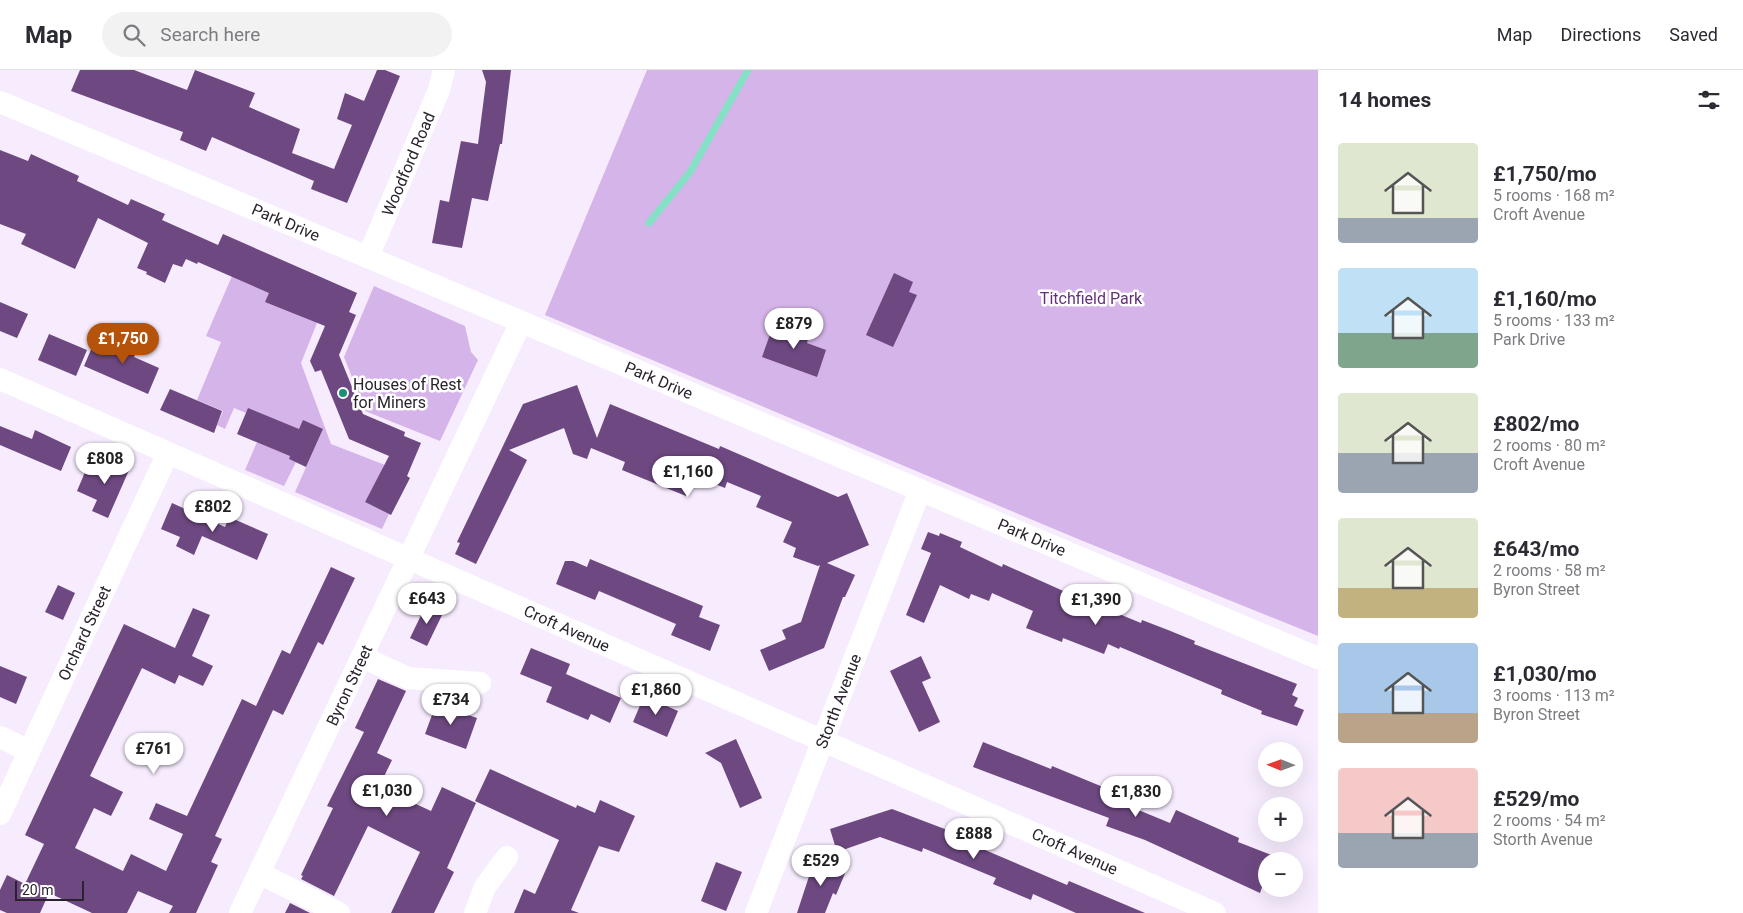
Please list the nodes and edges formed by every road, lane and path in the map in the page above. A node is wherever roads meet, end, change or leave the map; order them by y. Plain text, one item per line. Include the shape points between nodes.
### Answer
1 (444, 70) edge
2 (0, 102) edge
3 (368, 257) junction
4 (522, 322) junction
5 (0, 379) edge
6 (168, 453) junction
7 (920, 490) junction
8 (409, 558) junction
9 (362, 657) junction
10 (1318, 658) edge
11 (480, 683) dead end
12 (0, 737) edge
13 (823, 740) junction
14 (29, 751) junction
15 (0, 814) edge
16 (507, 857) dead end
17 (259, 873) junction
18 (240, 913) edge
19 (339, 913) edge
20 (475, 913) edge
21 (756, 913) edge
22 (1215, 913) edge

1 - 3 street, Woodford Road
2 - 3 street, Park Drive
3 - 4 street, Park Drive
4 - 7 street, Park Drive
4 - 8 street, Byron Street
5 - 6 street, Croft Avenue
6 - 8 street, Croft Avenue
6 - 14 street, Orchard Street
7 - 10 street, Park Drive
7 - 13 street, Storth Avenue
8 - 9 street, Byron Street
8 - 13 street, Croft Avenue
9 - 11 street via 408,678
9 - 17 street, Byron Street
12 - 14 street
13 - 21 street, Storth Avenue
13 - 22 street, Croft Avenue
14 - 15 street, Orchard Street
16 - 20 street via 485,886
17 - 18 street, Byron Street
17 - 19 street

